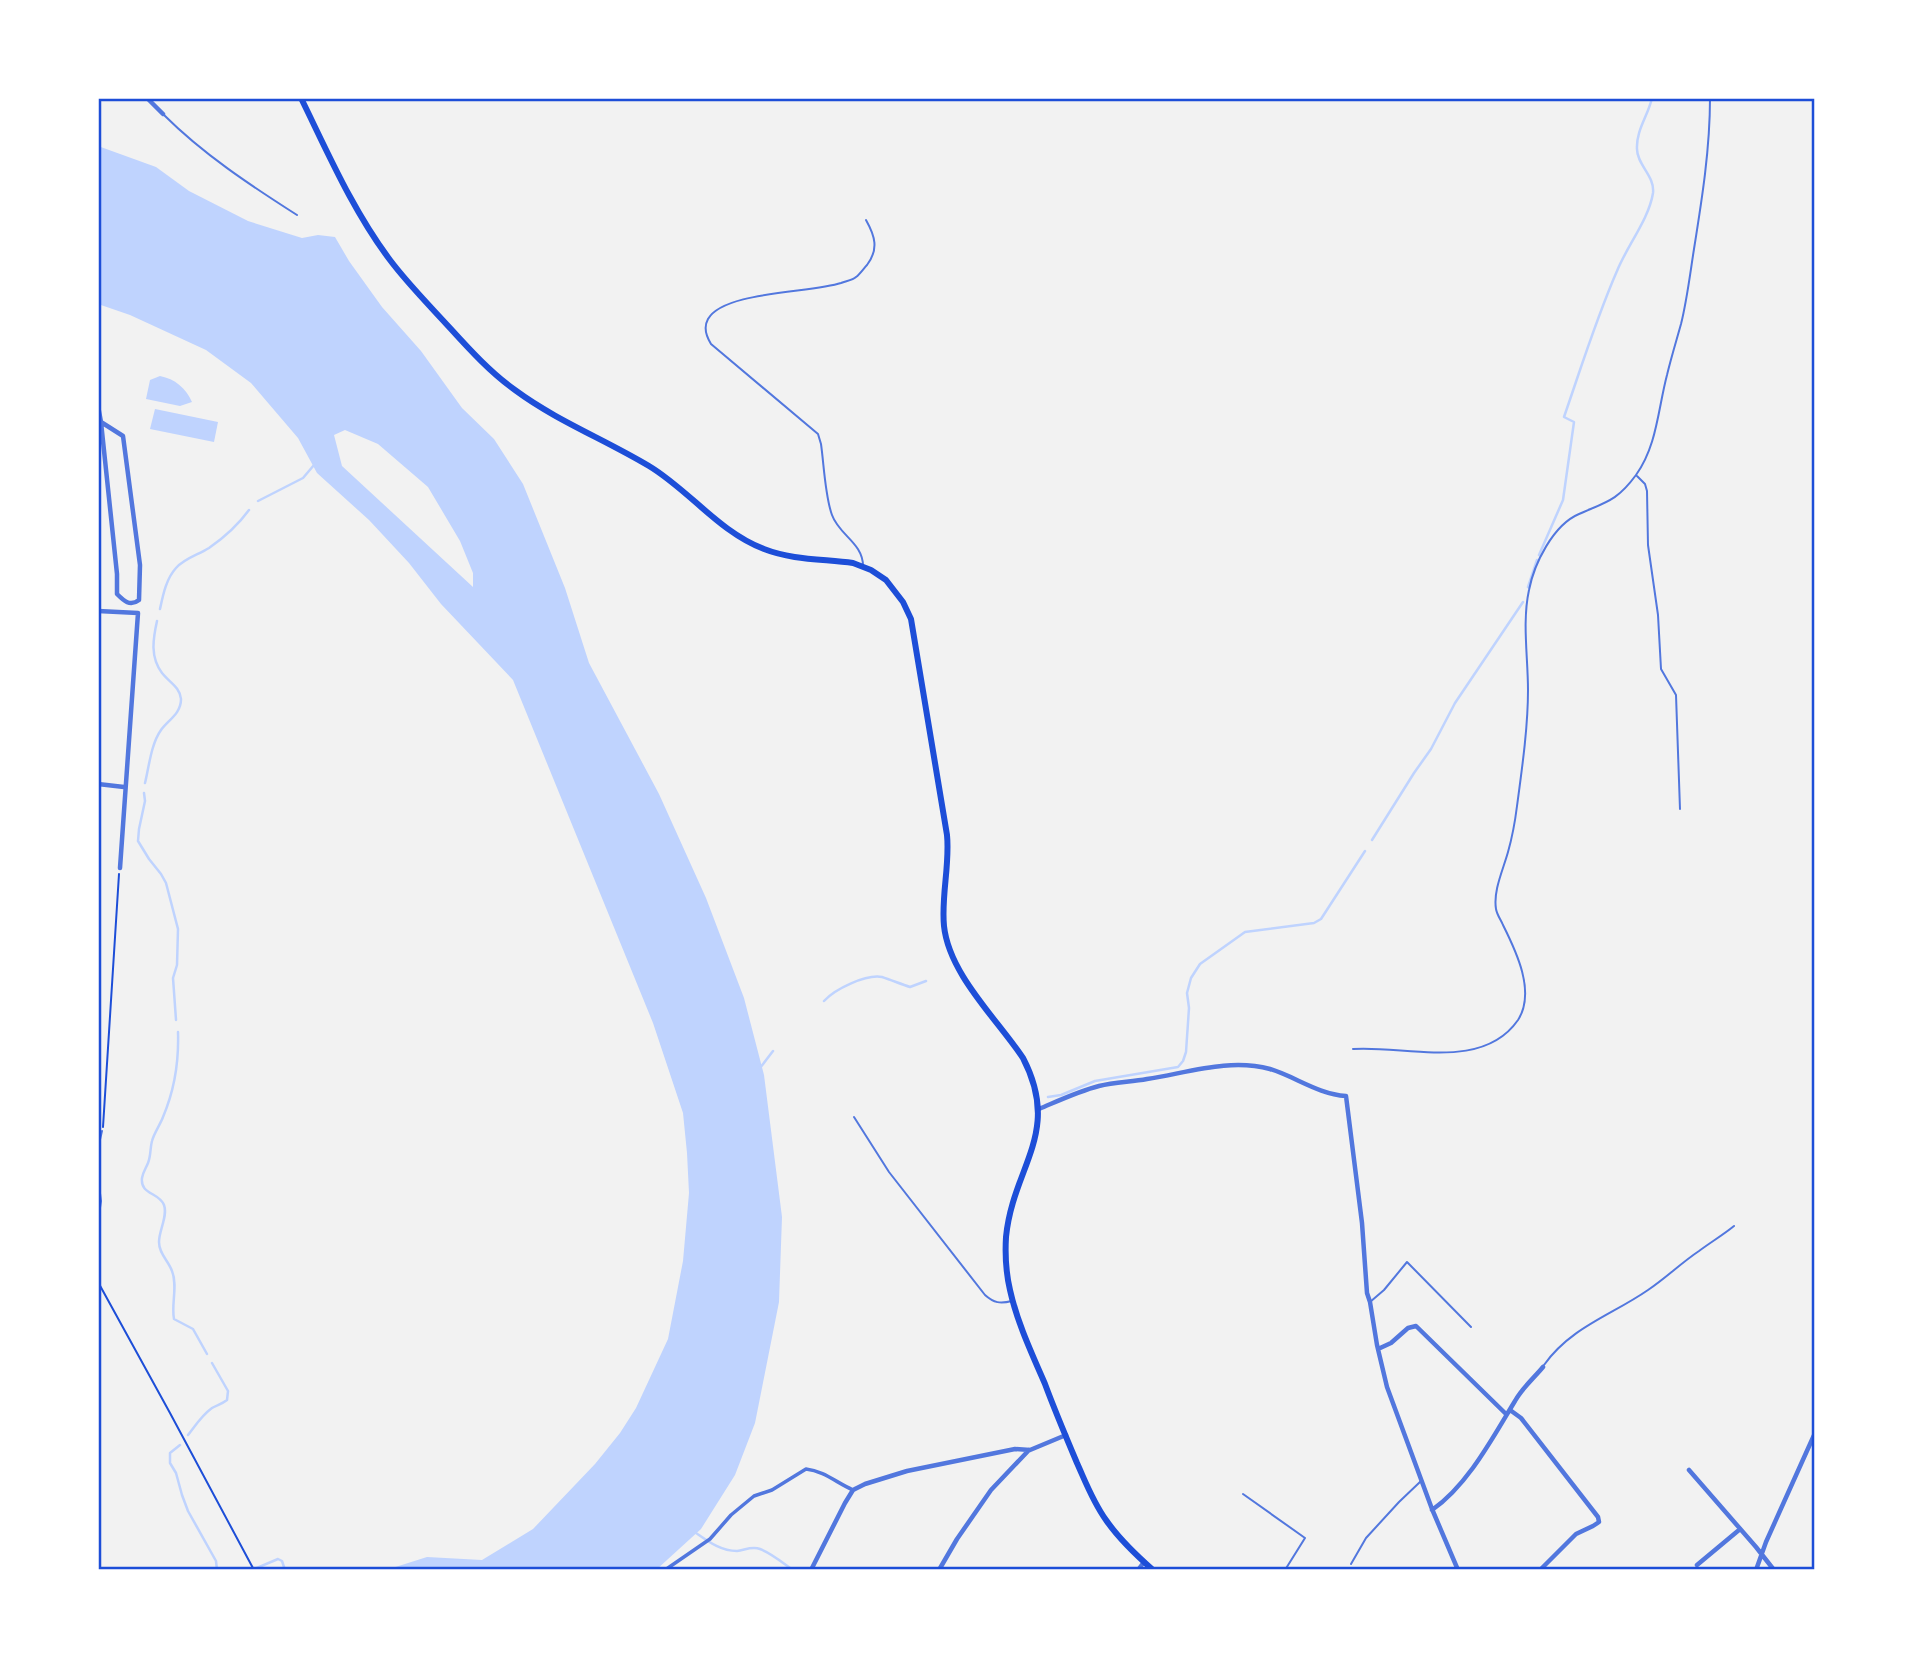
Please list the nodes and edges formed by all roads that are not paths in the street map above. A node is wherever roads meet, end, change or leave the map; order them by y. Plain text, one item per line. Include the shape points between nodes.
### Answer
1 (147, 98) edge
2 (301, 98) edge
3 (1710, 98) edge
4 (163, 114) joint
5 (297, 215) dead end
6 (866, 220) dead end
7 (98, 406) edge
8 (101, 422) junction
9 (1636, 475) junction
10 (863, 567) junction
11 (98, 611) edge
12 (98, 785) edge
13 (124, 787) junction
14 (1680, 809) dead end
15 (120, 868) road end
16 (1353, 1049) dead end
17 (1039, 1109) junction
18 (854, 1117) dead end
19 (102, 1131) road end
20 (98, 1148) edge
21 (98, 1177) edge
22 (98, 1221) edge
23 (1734, 1226) dead end
24 (1013, 1301) junction
25 (1370, 1302) junction
26 (1471, 1328) dead end
27 (1378, 1349) junction
28 (1543, 1367) joint
29 (1508, 1412) junction
30 (1815, 1433) edge
31 (1066, 1435) junction
32 (1030, 1450) junction
33 (1689, 1469) dead end
34 (1422, 1480) junction
35 (853, 1490) junction
36 (1243, 1494) dead end
37 (1432, 1510) junction
38 (1740, 1530) junction
39 (1762, 1554) junction
40 (1144, 1562) junction
41 (1351, 1564) dead end
42 (1697, 1565) dead end
43 (665, 1570) edge
44 (811, 1570) edge
45 (939, 1570) edge
46 (1138, 1570) edge
47 (1153, 1570) edge
48 (1285, 1570) edge
49 (1458, 1570) edge
50 (1540, 1570) edge
51 (1756, 1570) edge
52 (1774, 1570) edge

1 - 4 street
2 - 10 main road via 377,241 412,286 514,390 650,466 751,544 782,555
3 - 9 lane via 1707,159 1681,323 1653,442
4 - 5 lane via 215,158
6 - 10 lane via 876,246 856,278 728,304 712,313 705,324 711,344 818,434 831,513 860,551
7 - 8 street
8 - 8 street via 117,594 134,604 139,600 141,565 123,436
9 - 14 lane via 1647,491 1661,669 1676,695
9 - 16 lane via 1618,496 1578,514 1555,533 1529,588 1526,723 1515,820 1495,907 1524,979 1525,1000 1519,1017 1501,1038 1456,1053
10 - 17 main road via 886,580 911,619 949,852 944,910 948,945 957,968 1023,1058 1035,1084
11 - 13 street via 138,613
12 - 13 street
13 - 15 street
17 - 24 main road via 1036,1137 1008,1223 1006,1254
17 - 25 street via 1098,1086 1224,1066 1270,1069 1322,1092 1346,1096
18 - 24 lane via 889,1172 985,1295 1001,1304
19 - 20 lane
21 - 22 lane
23 - 28 lane via 1647,1292 1588,1325
24 - 31 main road
25 - 26 lane via 1407,1262
25 - 27 street
27 - 29 street via 1416,1326
27 - 34 street via 1387,1387
28 - 29 street
29 - 37 street via 1472,1468
29 - 50 street via 1521,1418 1598,1517 1599,1522 1576,1534
30 - 39 street
31 - 32 street
31 - 40 main road via 1095,1503
32 - 35 street via 1015,1449 907,1471
32 - 45 street via 991,1490
33 - 38 street
34 - 37 street
34 - 41 lane via 1366,1538
35 - 43 street via 822,1472 806,1469 741,1505 710,1539
35 - 44 street
36 - 48 lane via 1305,1538
37 - 49 street
38 - 39 street
38 - 42 street
39 - 51 street
39 - 52 street
40 - 46 street
40 - 47 main road

